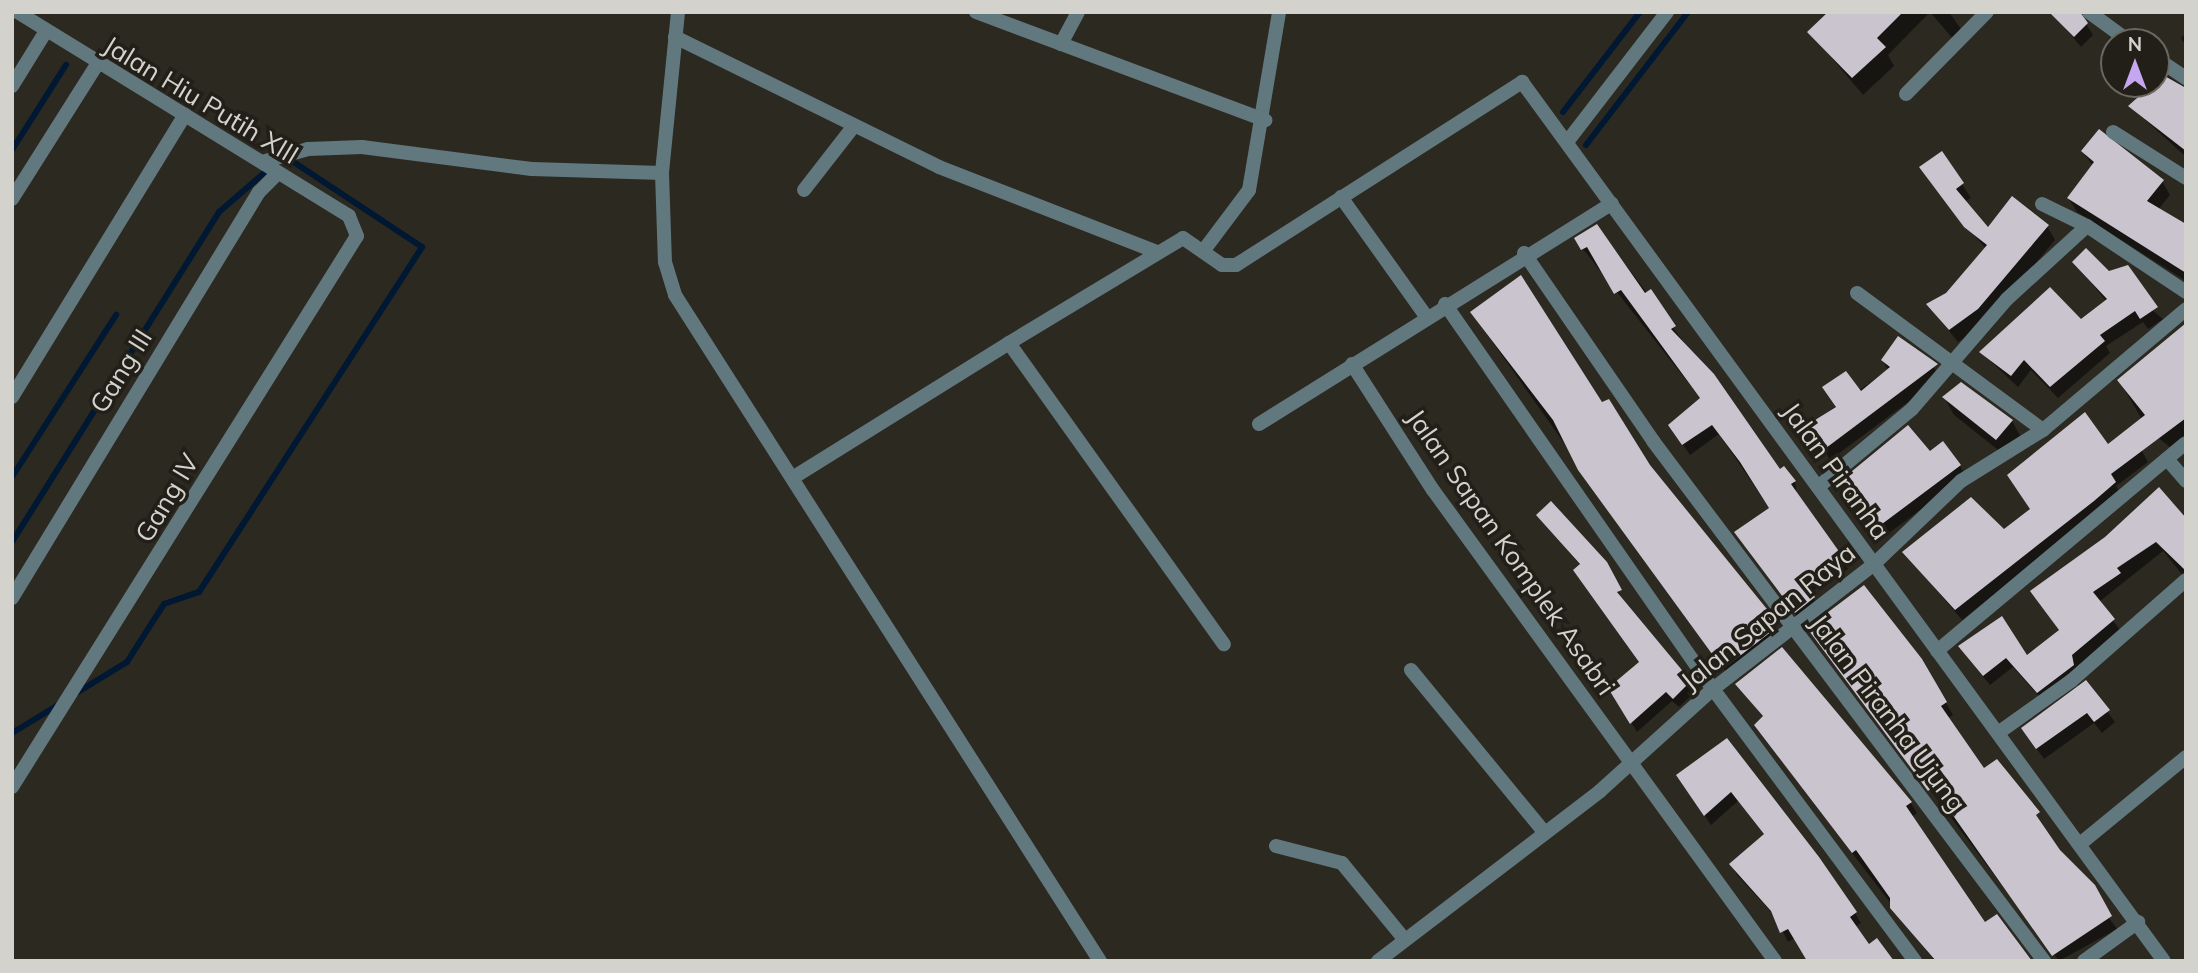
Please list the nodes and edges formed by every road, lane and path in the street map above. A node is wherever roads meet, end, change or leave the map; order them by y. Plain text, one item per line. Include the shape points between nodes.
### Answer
1 (17, 12) edge
2 (678, 12) edge
3 (976, 12) edge
4 (1078, 12) edge
5 (1279, 12) edge
6 (1667, 12) edge
7 (1987, 12) edge
8 (2089, 12) edge
9 (2111, 28) edge
10 (46, 31) junction
11 (675, 37) junction
12 (1061, 44) junction
13 (96, 66) junction
14 (2170, 67) edge
15 (2186, 78) edge
16 (12, 86) edge
17 (1906, 94) dead end
18 (185, 115) junction
19 (1265, 120) junction
20 (853, 128) junction
21 (2113, 132) dead end
22 (1567, 142) junction
23 (262, 162) junction
24 (662, 173) junction
25 (277, 174) junction
26 (2186, 178) edge
27 (804, 190) dead end
28 (1340, 197) junction
29 (12, 199) edge
30 (1612, 203) junction
31 (2042, 204) dead end
32 (2087, 226) junction
33 (357, 230) joint
34 (1204, 250) junction
35 (1157, 252) junction
36 (1524, 253) junction
37 (2186, 292) edge
38 (1857, 293) dead end
39 (1445, 304) junction
40 (2186, 309) edge
41 (1426, 316) junction
42 (1009, 343) junction
43 (1352, 364) junction
44 (1956, 364) junction
45 (12, 397) edge
46 (1259, 424) dead end
47 (2043, 430) junction
48 (2186, 443) edge
49 (2167, 458) junction
50 (794, 477) junction
51 (2186, 481) edge
52 (1818, 487) junction
53 (1873, 565) junction
54 (2186, 580) edge
55 (12, 598) edge
56 (1794, 628) junction
57 (1224, 645) dead end
58 (1937, 651) junction
59 (1410, 670) dead end
60 (1713, 689) junction
61 (1998, 733) junction
62 (2186, 757) edge
63 (1632, 765) junction
64 (12, 787) edge
65 (1545, 833) junction
66 (2081, 844) junction
67 (1276, 846) dead end
68 (2138, 922) junction
69 (1405, 940) junction
70 (1100, 961) edge
71 (1378, 961) edge
72 (1775, 961) edge
73 (1915, 961) edge
74 (2044, 961) edge
75 (2084, 961) edge
76 (2164, 961) edge

1 - 10 street, Jalan Hiu Putih XIII
2 - 11 street
3 - 12 street
4 - 12 street
5 - 19 street
6 - 22 street
7 - 17 street
8 - 9 street
10 - 13 street, Jalan Hiu Putih XIII
10 - 16 street
11 - 20 street
11 - 24 street
12 - 19 street
13 - 18 street, Jalan Hiu Putih XIII
13 - 29 street
14 - 15 street
18 - 23 street, Jalan Hiu Putih XIII
18 - 45 street
19 - 34 street via 1250,190
20 - 27 street
20 - 35 street
21 - 26 street
22 - 28 street, Jalan Piranha via 1532,90 1522,82 1508,85
22 - 30 street, Jalan Piranha
23 - 24 street via 308,149 362,147 531,169
23 - 25 street, Jalan Hiu Putih XIII
24 - 50 street via 665,262 674,295
25 - 33 street, Jalan Hiu Putih XIII via 349,216
25 - 55 street, Gang III via 259,192
28 - 34 street via 1236,265 1222,265
28 - 41 street
30 - 36 street
30 - 52 street, Jalan Piranha
31 - 32 street
32 - 37 street
32 - 44 street via 2007,299
33 - 64 street, Gang IV via 150,576
34 - 35 street via 1183,238
35 - 42 street
36 - 39 street
36 - 56 street, Jalan Piranha Ujung
38 - 44 street
39 - 41 street
39 - 60 street
40 - 47 street, Jalan Sapan Raya
41 - 43 street
42 - 50 street
42 - 57 street
43 - 46 street
43 - 63 street, Jalan Sapan Komplek Asabri via 1433,490
44 - 47 street
44 - 52 street
47 - 53 street, Jalan Sapan Raya via 1961,481
48 - 49 street
49 - 51 street
49 - 58 street
50 - 70 street
52 - 53 street, Jalan Piranha
53 - 56 street, Jalan Sapan Raya
53 - 58 street, Jalan Piranha
54 - 61 street via 2071,681
56 - 60 street, Jalan Sapan Raya
56 - 74 street, Jalan Piranha Ujung
58 - 61 street, Jalan Piranha
59 - 65 street
60 - 63 street, Jalan Sapan Raya
60 - 73 street
61 - 66 street, Jalan Piranha
62 - 66 street
63 - 65 street, Jalan Sapan Raya
63 - 72 street, Jalan Sapan Komplek Asabri
65 - 69 street, Jalan Sapan Raya
66 - 68 street, Jalan Piranha
67 - 69 street via 1342,863
68 - 75 street
68 - 76 street, Jalan Piranha
69 - 71 street, Jalan Sapan Raya

